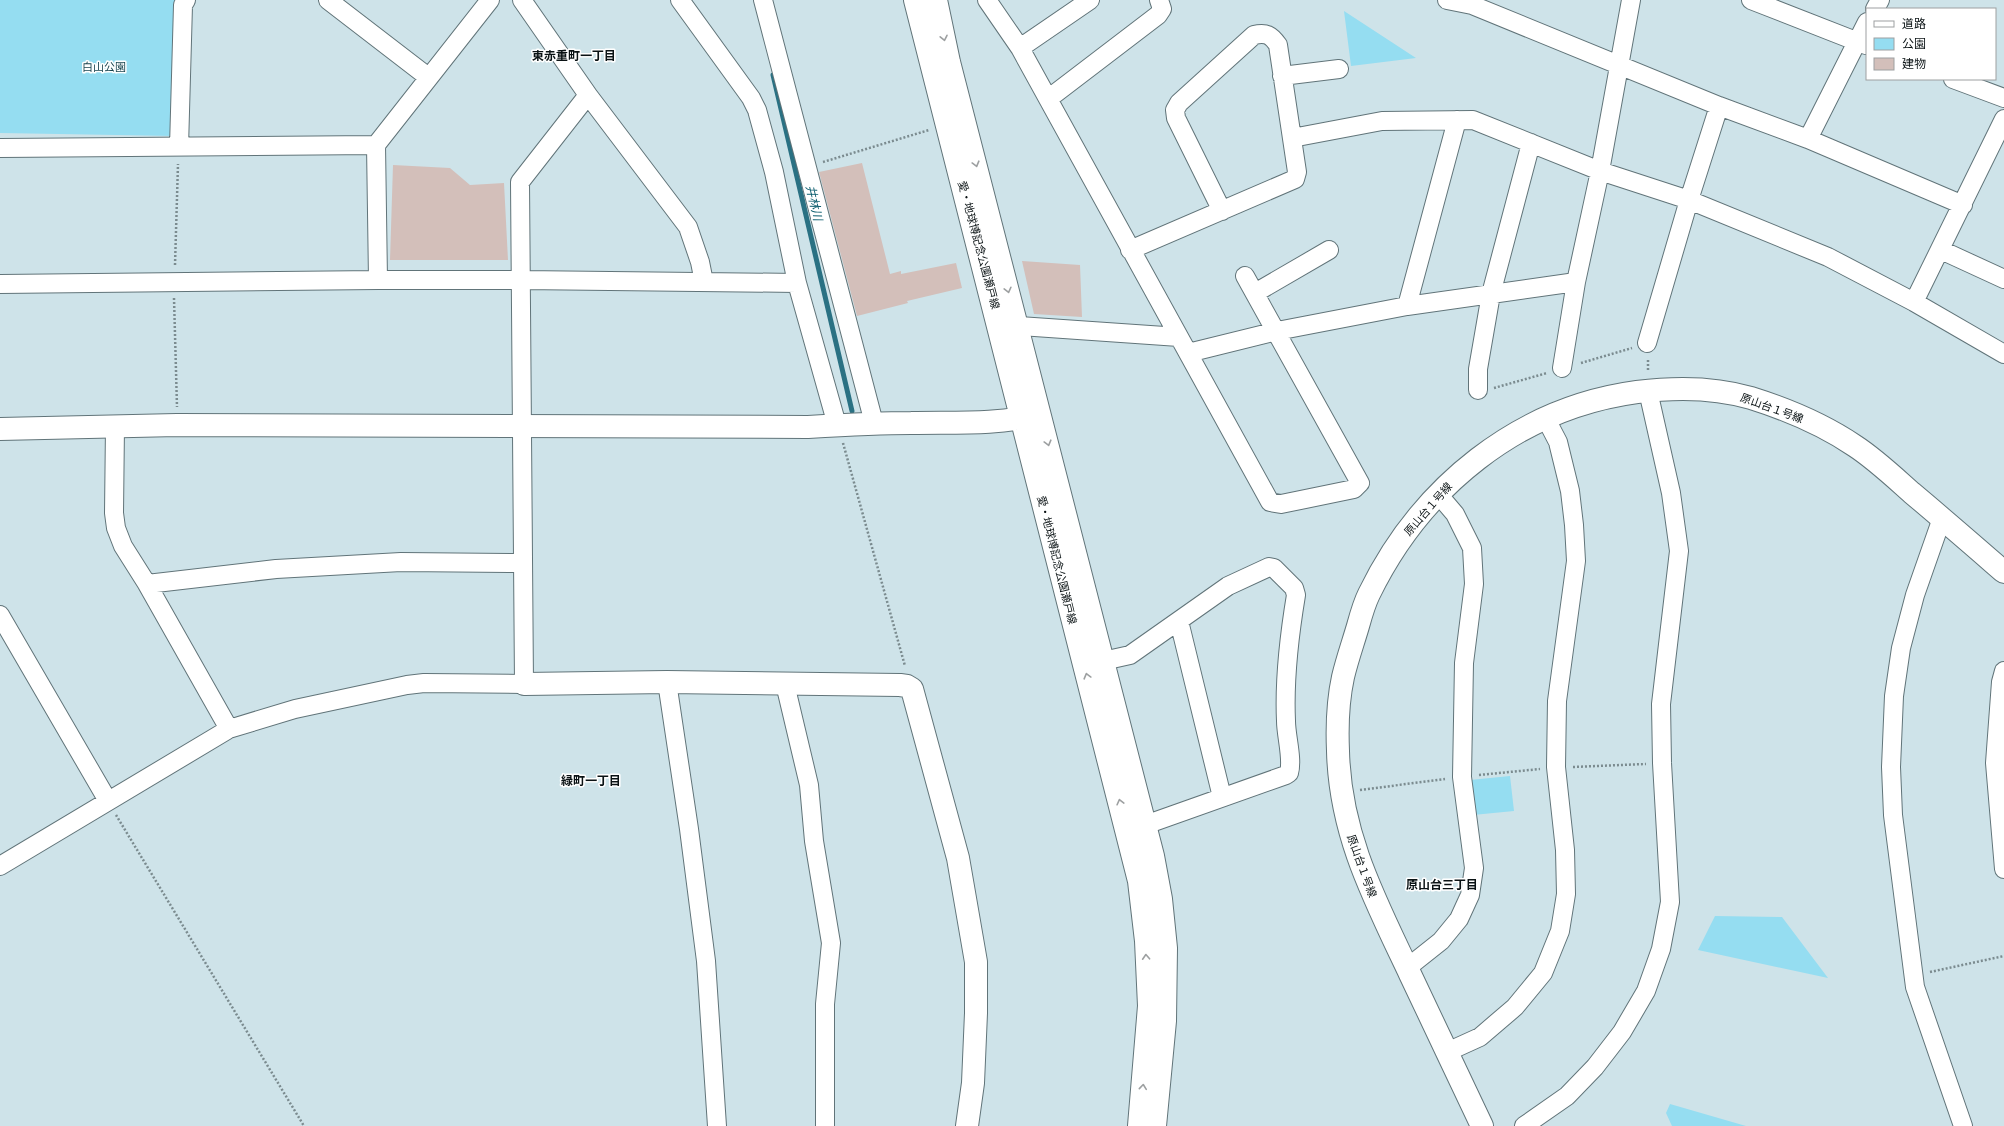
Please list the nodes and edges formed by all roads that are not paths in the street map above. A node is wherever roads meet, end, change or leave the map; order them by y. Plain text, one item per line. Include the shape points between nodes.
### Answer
1 (186, 0) edge
2 (328, 0) edge
3 (490, 0) edge
4 (522, 0) edge
5 (680, 0) edge
6 (762, 0) edge
7 (916, 0) edge
8 (936, 0) edge
9 (987, 0) edge
10 (1090, 0) edge
11 (1159, 0) edge
12 (1447, 0) edge
13 (1632, 0) edge
14 (1751, 0) edge
15 (1866, 26) edge
16 (1861, 44) edge
17 (1020, 48) junction
18 (1619, 64) junction
19 (1339, 69) dead end
20 (1282, 76) junction
21 (428, 77) junction
22 (1957, 80) edge
23 (588, 95) junction
24 (2004, 98) edge
25 (1048, 99) junction
26 (1719, 106) junction
27 (2004, 119) edge
28 (1457, 120) junction
29 (1292, 138) junction
30 (1808, 139) junction
31 (1531, 143) junction
32 (376, 145) junction
33 (179, 147) junction
34 (0, 148) edge
35 (1997, 154) edge
36 (1600, 171) junction
37 (1689, 200) junction
38 (1963, 205) junction
39 (1222, 211) junction
40 (1130, 250) junction
41 (1329, 250) dead end
42 (1941, 250) junction
43 (1245, 276) dead end
44 (2004, 279) edge
45 (378, 280) junction
46 (522, 280) junction
47 (704, 282) junction
48 (1576, 282) junction
49 (797, 283) junction
50 (0, 284) edge
51 (1255, 293) junction
52 (1491, 294) junction
53 (1914, 302) junction
54 (1407, 306) junction
55 (1008, 326) junction
56 (1278, 331) junction
57 (1179, 337) junction
58 (1647, 343) road end
59 (1188, 353) junction
60 (2004, 354) edge
61 (1562, 368) dead end
62 (1478, 390) dead end
63 (1648, 391) junction
64 (1031, 416) junction
65 (1545, 417) junction
66 (874, 423) junction
67 (521, 425) junction
68 (837, 425) junction
69 (115, 426) junction
70 (0, 429) edge
71 (1438, 494) junction
72 (1942, 518) junction
73 (522, 563) junction
74 (2004, 572) edge
75 (147, 584) junction
76 (0, 615) edge
77 (1179, 621) junction
78 (1103, 662) junction
79 (2004, 671) edge
80 (667, 682) junction
81 (524, 684) junction
82 (785, 684) junction
83 (229, 728) junction
84 (1222, 797) junction
85 (108, 801) junction
86 (1136, 827) junction
87 (0, 866) edge
88 (2004, 869) edge
89 (1407, 968) junction
90 (1447, 1052) junction
91 (717, 1126) edge
92 (825, 1126) edge
93 (967, 1126) edge
94 (1139, 1126) edge
95 (1155, 1126) edge
96 (1482, 1126) edge
97 (1524, 1126) edge
98 (1963, 1126) edge

1 - 33 street
2 - 21 street
3 - 21 street
4 - 23 street
5 - 49 street via 757,110 774,172
6 - 66 street
7 - 55 street, 愛・地球博記念公園瀬戸線 via 947,125
8 -> 55 street, 愛・地球博記念公園瀬戸線
9 - 17 street
10 - 17 street
11 - 25 street via 1162,9 1158,15
12 - 18 street via 1472,4
13 - 18 street
14 - 16 street
15 - 16 street
16 - 30 street
17 - 25 street
18 - 26 street
18 - 36 street
19 - 20 street
20 - 29 street
20 - 39 street via 1278,45 1273,37 1263,33 1254,35 1179,103 1175,110 1176,118
21 - 32 street
22 - 24 street
23 - 46 street via 520,182
23 - 47 street via 688,227
25 - 40 street
26 - 30 street
26 - 37 street
27 - 35 street
28 - 29 street via 1382,121
28 - 31 street via 1473,120
28 - 54 street
29 - 39 street via 1296,179
30 - 38 street
31 - 36 street
31 - 52 street
32 - 33 street
32 - 45 street
33 - 34 street
35 - 38 street
36 - 37 street
36 - 48 street
37 - 53 street via 1828,257
37 - 58 street
38 - 42 street
39 - 40 street
40 - 57 street
41 - 51 street
42 - 44 street
42 - 53 street
43 - 51 street
45 - 46 street
45 - 50 street
46 - 47 street
46 - 67 street
47 - 49 street
48 - 52 street
48 - 61 street
49 - 68 street
51 - 56 street
52 - 54 street
52 - 62 street via 1478,369
53 - 60 street
54 - 56 street
55 - 57 street
55 - 64 street, 愛・地球博記念公園瀬戸線
56 - 59 street
56 - 59 street via 1360,483 1354,490 1281,504 1270,502
57 - 59 street
63 - 65 street, 原山台１号線 via 1608,396
63 - 72 street, 原山台１号線 via 1682,388 1709,390 1749,398 1810,422 1854,445
63 - 97 street via 1671,493 1679,551 1662,704 1662,764 1670,902 1662,949 1646,992 1622,1032 1595,1067 1567,1096
64 - 66 street via 973,422
64 -> 78 street, 愛・地球博記念公園瀬戸線
86 -> 64 street, 愛・地球博記念公園瀬戸線
65 - 71 street, 原山台１号線 via 1524,427 1486,452
65 - 90 street via 1558,442 1570,491 1576,561 1557,701 1556,767 1566,894 1560,932 1543,973 1515,1007 1480,1037
66 - 68 street
67 - 68 street
67 - 69 street
67 - 73 street
69 - 70 street
69 - 75 street via 116,528 123,546
71 - 89 street via 1455,514 1472,548 1474,584 1464,664 1462,777 1474,868 1470,895 1459,919 1441,941
71 - 89 street, 原山台１号線 via 1395,547 1365,604 1342,681 1338,752 1348,828 1358,862
72 - 74 street, 原山台１号線
72 - 98 street via 1915,595 1901,648 1892,722 1891,767 1893,815 1916,987 1938,1059
73 - 75 street via 401,562 284,569
73 - 81 street
75 - 83 street
76 - 85 street
77 - 78 street via 1130,655
77 - 84 street
77 - 84 street via 1228,586 1270,567 1294,588 1296,595 1288,643 1286,679 1289,773
78 - 86 street, 愛・地球博記念公園瀬戸線
79 - 88 street via 1995,763
80 - 81 street
80 - 82 street
80 - 91 street via 706,961
81 - 83 street via 407,685 295,709
82 - 92 street via 809,784 814,841 831,943 825,1004
82 - 93 street via 900,685 912,689 958,858 976,962 973,1083
83 - 85 street
84 - 86 street
85 - 87 street
94 -> 86 street, 愛・地球博記念公園瀬戸線 via 1149,999
86 - 95 street, 愛・地球博記念公園瀬戸線 via 1161,899 1166,948 1165,1021
89 - 90 street, 原山台１号線
90 - 96 street, 原山台１号線

